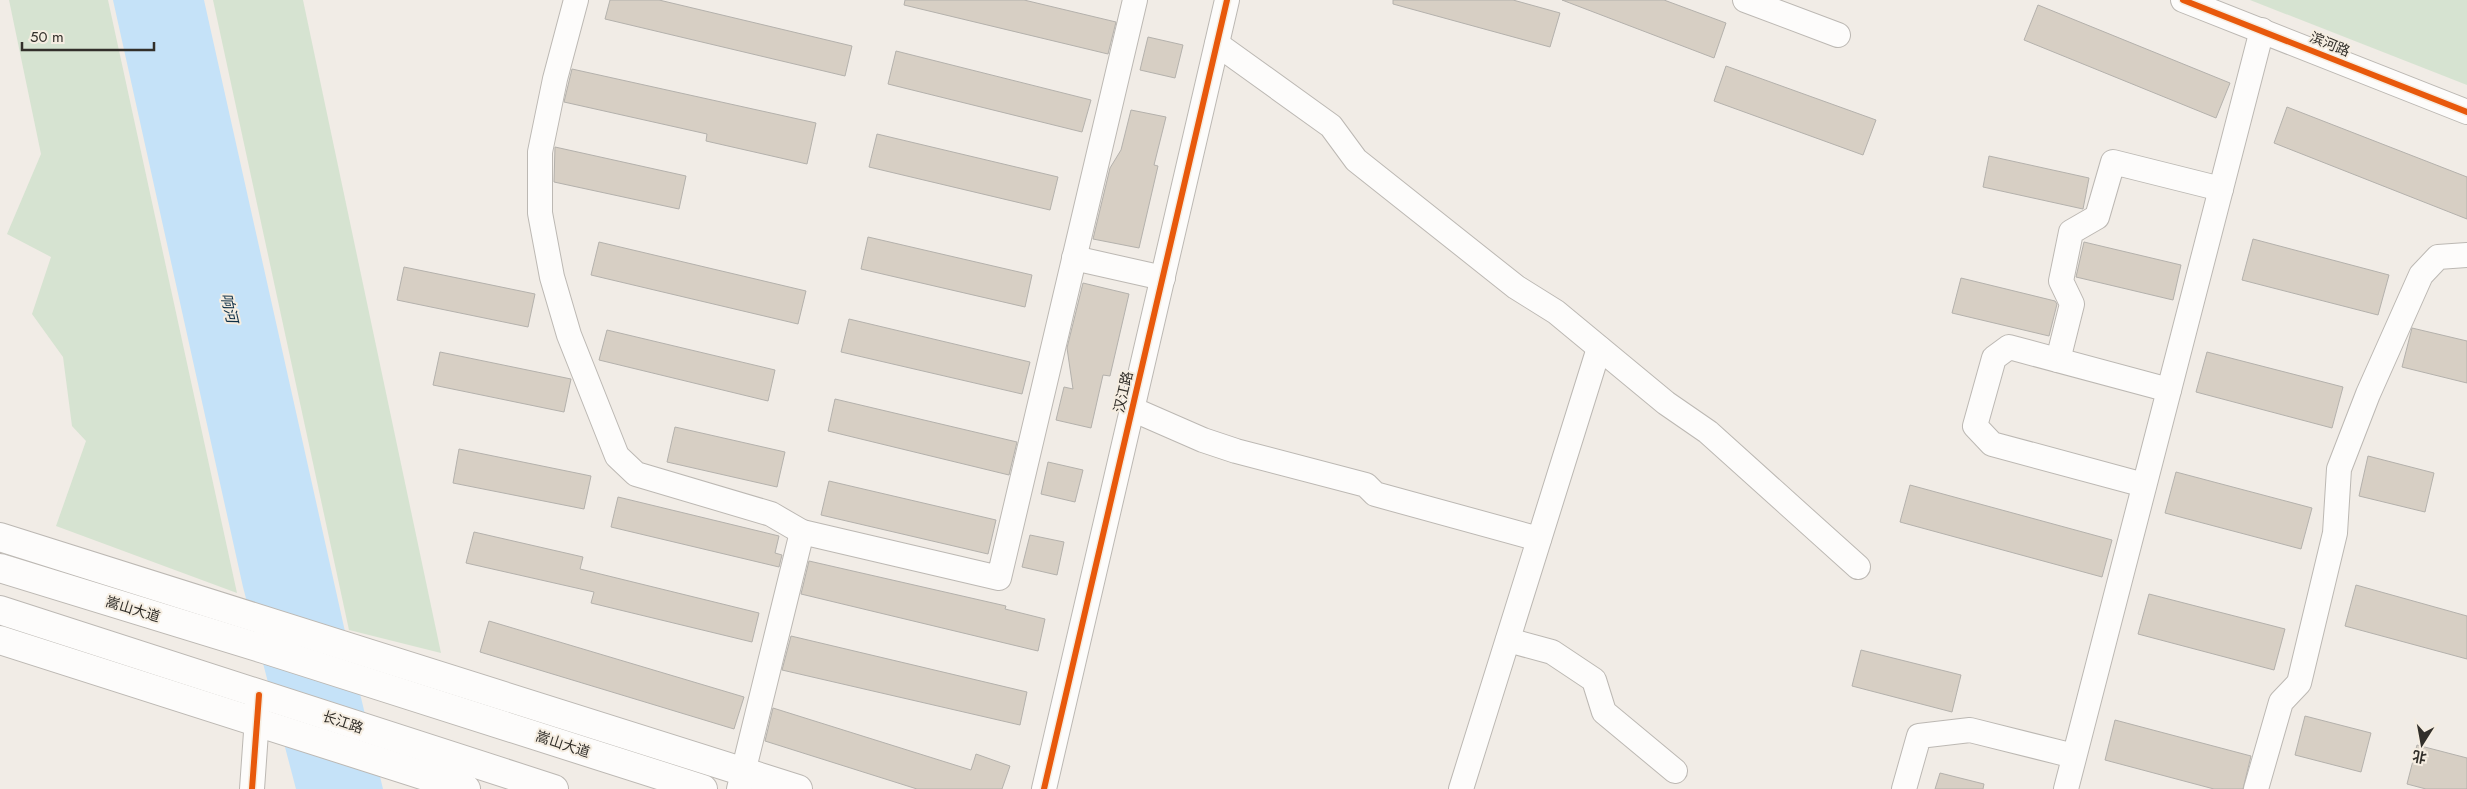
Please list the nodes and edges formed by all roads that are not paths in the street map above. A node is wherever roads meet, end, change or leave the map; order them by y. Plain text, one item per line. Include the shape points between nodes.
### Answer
1 (576, 0) edge
2 (1135, 0) edge
3 (1228, 0) edge
4 (1745, 0) edge
5 (2183, 0) edge
6 (2262, 30) junction
7 (1838, 35) dead end
8 (1217, 44) junction
9 (2467, 112) edge
10 (2221, 189) junction
11 (2467, 255) edge
12 (1074, 258) junction
13 (1163, 278) junction
14 (1599, 348) junction
15 (2058, 360) junction
16 (2169, 390) junction
17 (1132, 409) junction
18 (2144, 484) junction
19 (802, 532) junction
20 (0, 537) edge
21 (1539, 539) junction
22 (1858, 567) dead end
23 (0, 568) edge
24 (0, 610) edge
25 (0, 640) edge
26 (1508, 640) junction
27 (259, 695) junction
28 (257, 723) junction
29 (2074, 756) junction
30 (1675, 772) dead end
31 (741, 781) edge
32 (252, 789) edge
33 (466, 789) edge
34 (554, 789) edge
35 (703, 789) edge
36 (798, 789) edge
37 (1044, 789) edge
38 (1461, 789) edge
39 (1904, 789) edge
40 (2066, 789) edge
41 (2256, 789) edge

1 - 19 street via 540,152 540,214 552,277 569,335 617,456 636,474 771,514
2 - 12 street
3 - 8 street, 汉江路
4 - 7 street
5 - 6 street, 滨河路
6 - 9 street, 滨河路
6 - 10 street
8 - 13 street, 汉江路
8 - 14 street via 1331,126 1356,160 1516,288 1556,312
10 - 15 street via 2113,162 2097,217 2071,232 2061,281 2072,304
10 - 16 street
11 - 41 street via 2438,257 2420,275 2362,410 2339,469 2334,532 2299,683 2281,702
12 - 13 street
12 - 19 street via 999,578
13 - 17 street, 汉江路
14 - 21 street
14 - 22 street via 1666,403 1708,432
15 - 16 street
15 - 18 street via 2009,347 1994,358 1975,426 1992,444
16 - 18 street
17 - 21 street via 1236,451 1366,486 1375,494
17 - 37 street, 汉江路
18 - 29 street
19 - 31 street
20 - 31 main road
21 - 26 street
23 - 35 main road, 嵩山大道
24 - 27 main road
25 - 28 main road
26 - 30 street via 1552,652 1594,680 1604,712
26 - 38 street
27 - 28 street
27 - 34 main road, 长江路
28 - 32 street
28 - 33 main road
29 - 39 street via 1970,730 1919,736
29 - 40 street
31 - 36 main road

